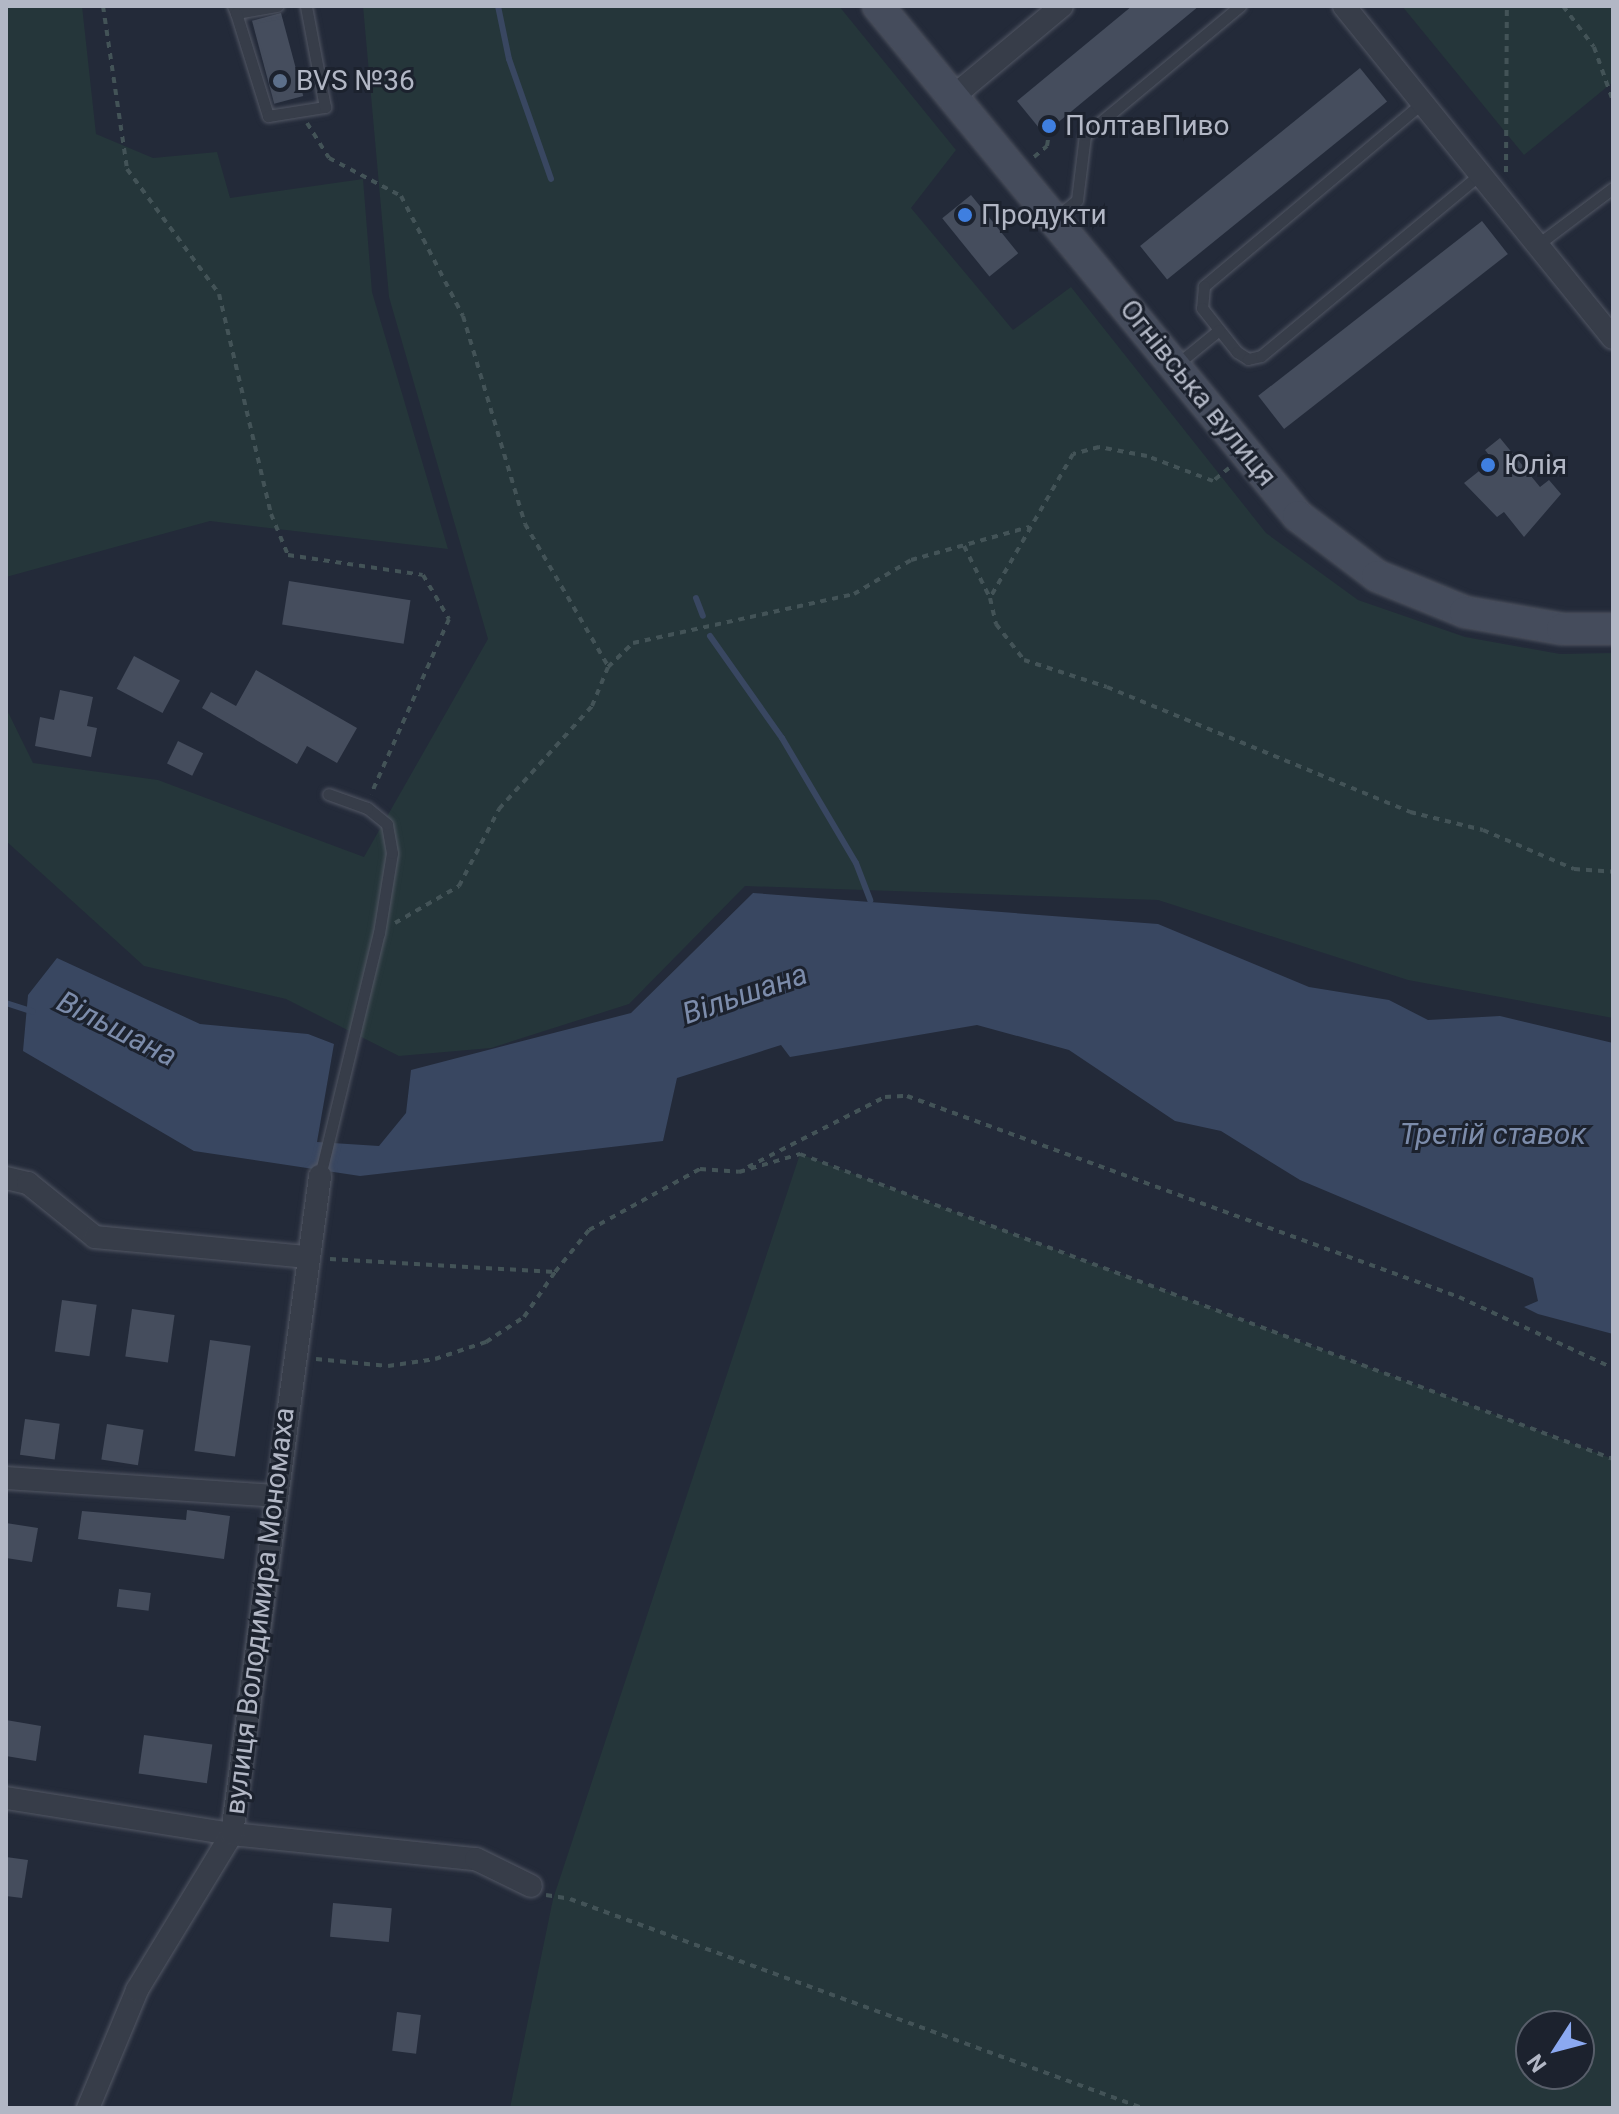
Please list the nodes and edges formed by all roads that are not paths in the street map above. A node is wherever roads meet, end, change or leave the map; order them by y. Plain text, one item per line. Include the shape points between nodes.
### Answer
1 (277, 6) edge
2 (306, 6) edge
3 (878, 6) edge
4 (1062, 6) edge
5 (1240, 6) edge
6 (1344, 6) edge
7 (235, 10) edge
8 (955, 95) junction
9 (1422, 103) junction
10 (1480, 174) junction
11 (1613, 188) edge
12 (1055, 218) junction
13 (1537, 245) junction
14 (1219, 330) junction
15 (1613, 338) edge
16 (1176, 366) junction
17 (1613, 629) edge
18 (328, 794) dead end
19 (320, 1176) joint
20 (6, 1178) edge
21 (305, 1257) junction
22 (6, 1478) edge
23 (275, 1496) junction
24 (6, 1798) edge
25 (232, 1834) junction
26 (531, 1886) dead end
27 (88, 2108) edge

1 - 7 lane
2 - 7 lane via 325,107 268,116
3 - 8 street, Огнівська вулиця
4 - 8 street
5 - 12 lane via 1085,135 1077,200
6 - 9 street
8 - 12 street, Огнівська вулиця
9 - 10 street
9 - 14 lane via 1204,286 1202,308
10 - 13 street
10 - 14 lane via 1261,356 1248,359
11 - 13 lane
12 - 16 street, Огнівська вулиця
13 - 15 street
14 - 16 lane
16 - 17 street, Огнівська вулиця via 1298,516 1377,576 1465,612 1562,629
18 - 19 lane via 367,808 387,824 392,853 379,933
19 - 21 street, вулиця Володимира Мономаха
20 - 21 street via 28,1183 95,1237
21 - 23 street, вулиця Володимира Мономаха
22 - 23 street
23 - 25 street, вулиця Володимира Мономаха
24 - 25 street
25 - 26 street via 476,1859
25 - 27 street, вулиця Володимира Мономаха via 137,1990

